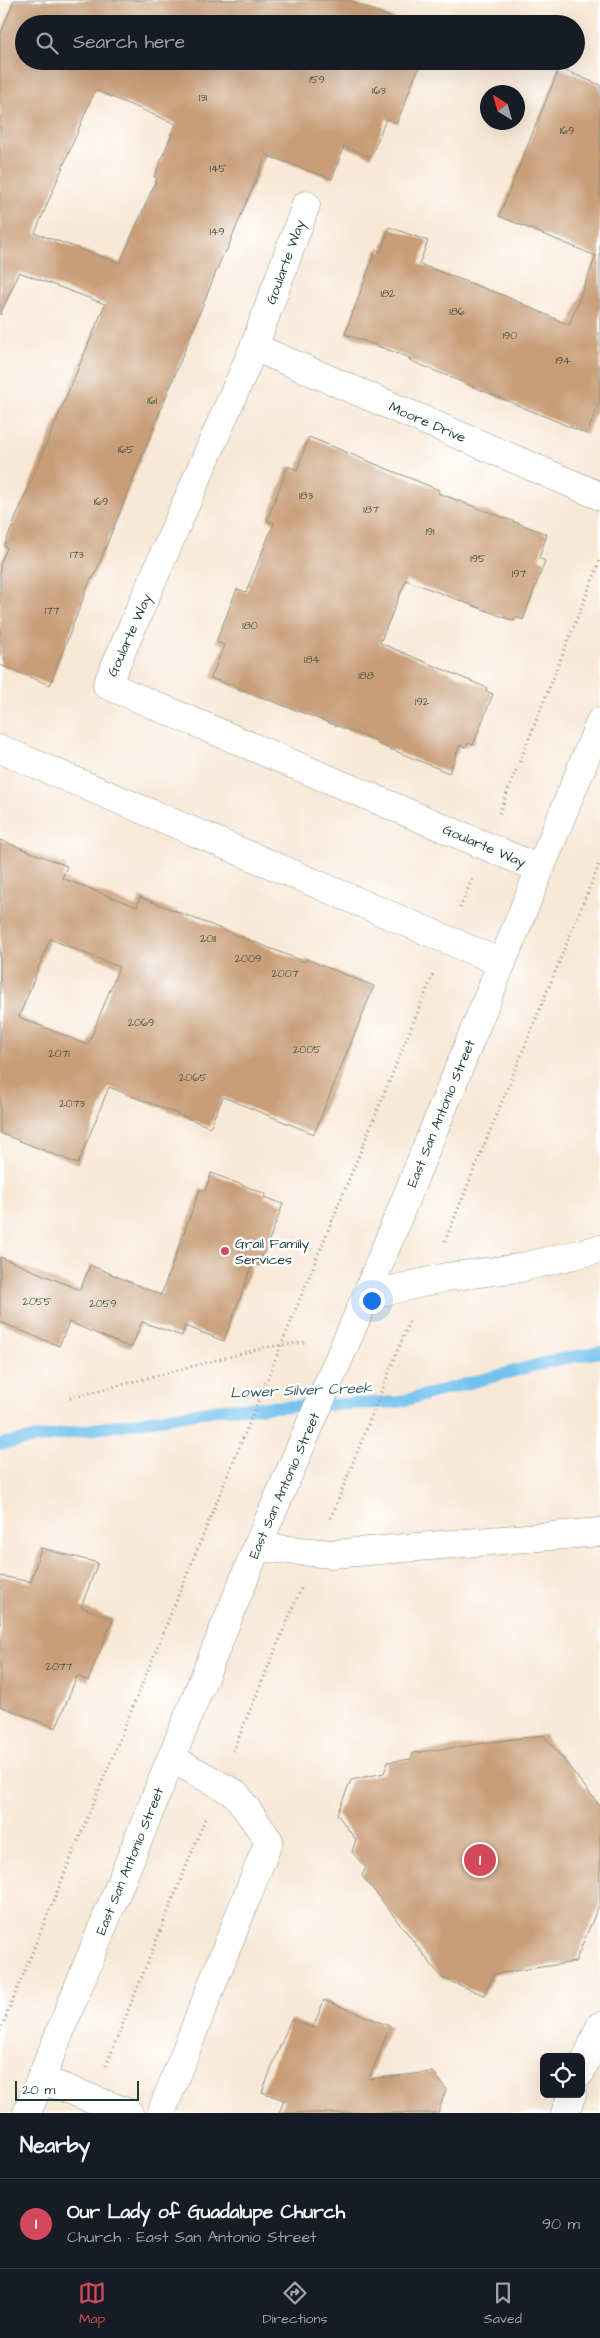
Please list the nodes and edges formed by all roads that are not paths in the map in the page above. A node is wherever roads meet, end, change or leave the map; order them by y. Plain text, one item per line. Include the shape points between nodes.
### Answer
1 (306, 205) dead end
2 (254, 347) junction
3 (600, 496) edge
4 (597, 738) edge
5 (0, 750) edge
6 (540, 869) junction
7 (502, 963) junction
8 (600, 1249) edge
9 (366, 1296) junction
10 (600, 1532) edge
11 (257, 1547) junction
12 (171, 1758) junction
13 (600, 2026) edge
14 (585, 2062) edge
15 (41, 2079) junction
16 (571, 2098) edge
17 (27, 2113) edge
18 (129, 2113) edge
19 (161, 2113) edge
20 (565, 2113) edge

1 - 2 main road, Goularte Way
2 - 3 main road, Moore Drive
2 - 6 main road, Goularte Way via 107,685
4 - 6 main road, East San Antonio Street
5 - 7 main road
6 - 7 main road, East San Antonio Street
7 - 9 main road, East San Antonio Street
8 - 9 main road via 519,1268 447,1277
9 - 11 main road, East San Antonio Street
10 - 11 main road via 332,1554
11 - 12 main road, East San Antonio Street
12 - 15 main road, East San Antonio Street
12 - 19 main road via 236,1794 269,1841
13 - 14 main road
15 - 17 main road, East San Antonio Street
15 - 18 main road
16 - 20 main road

